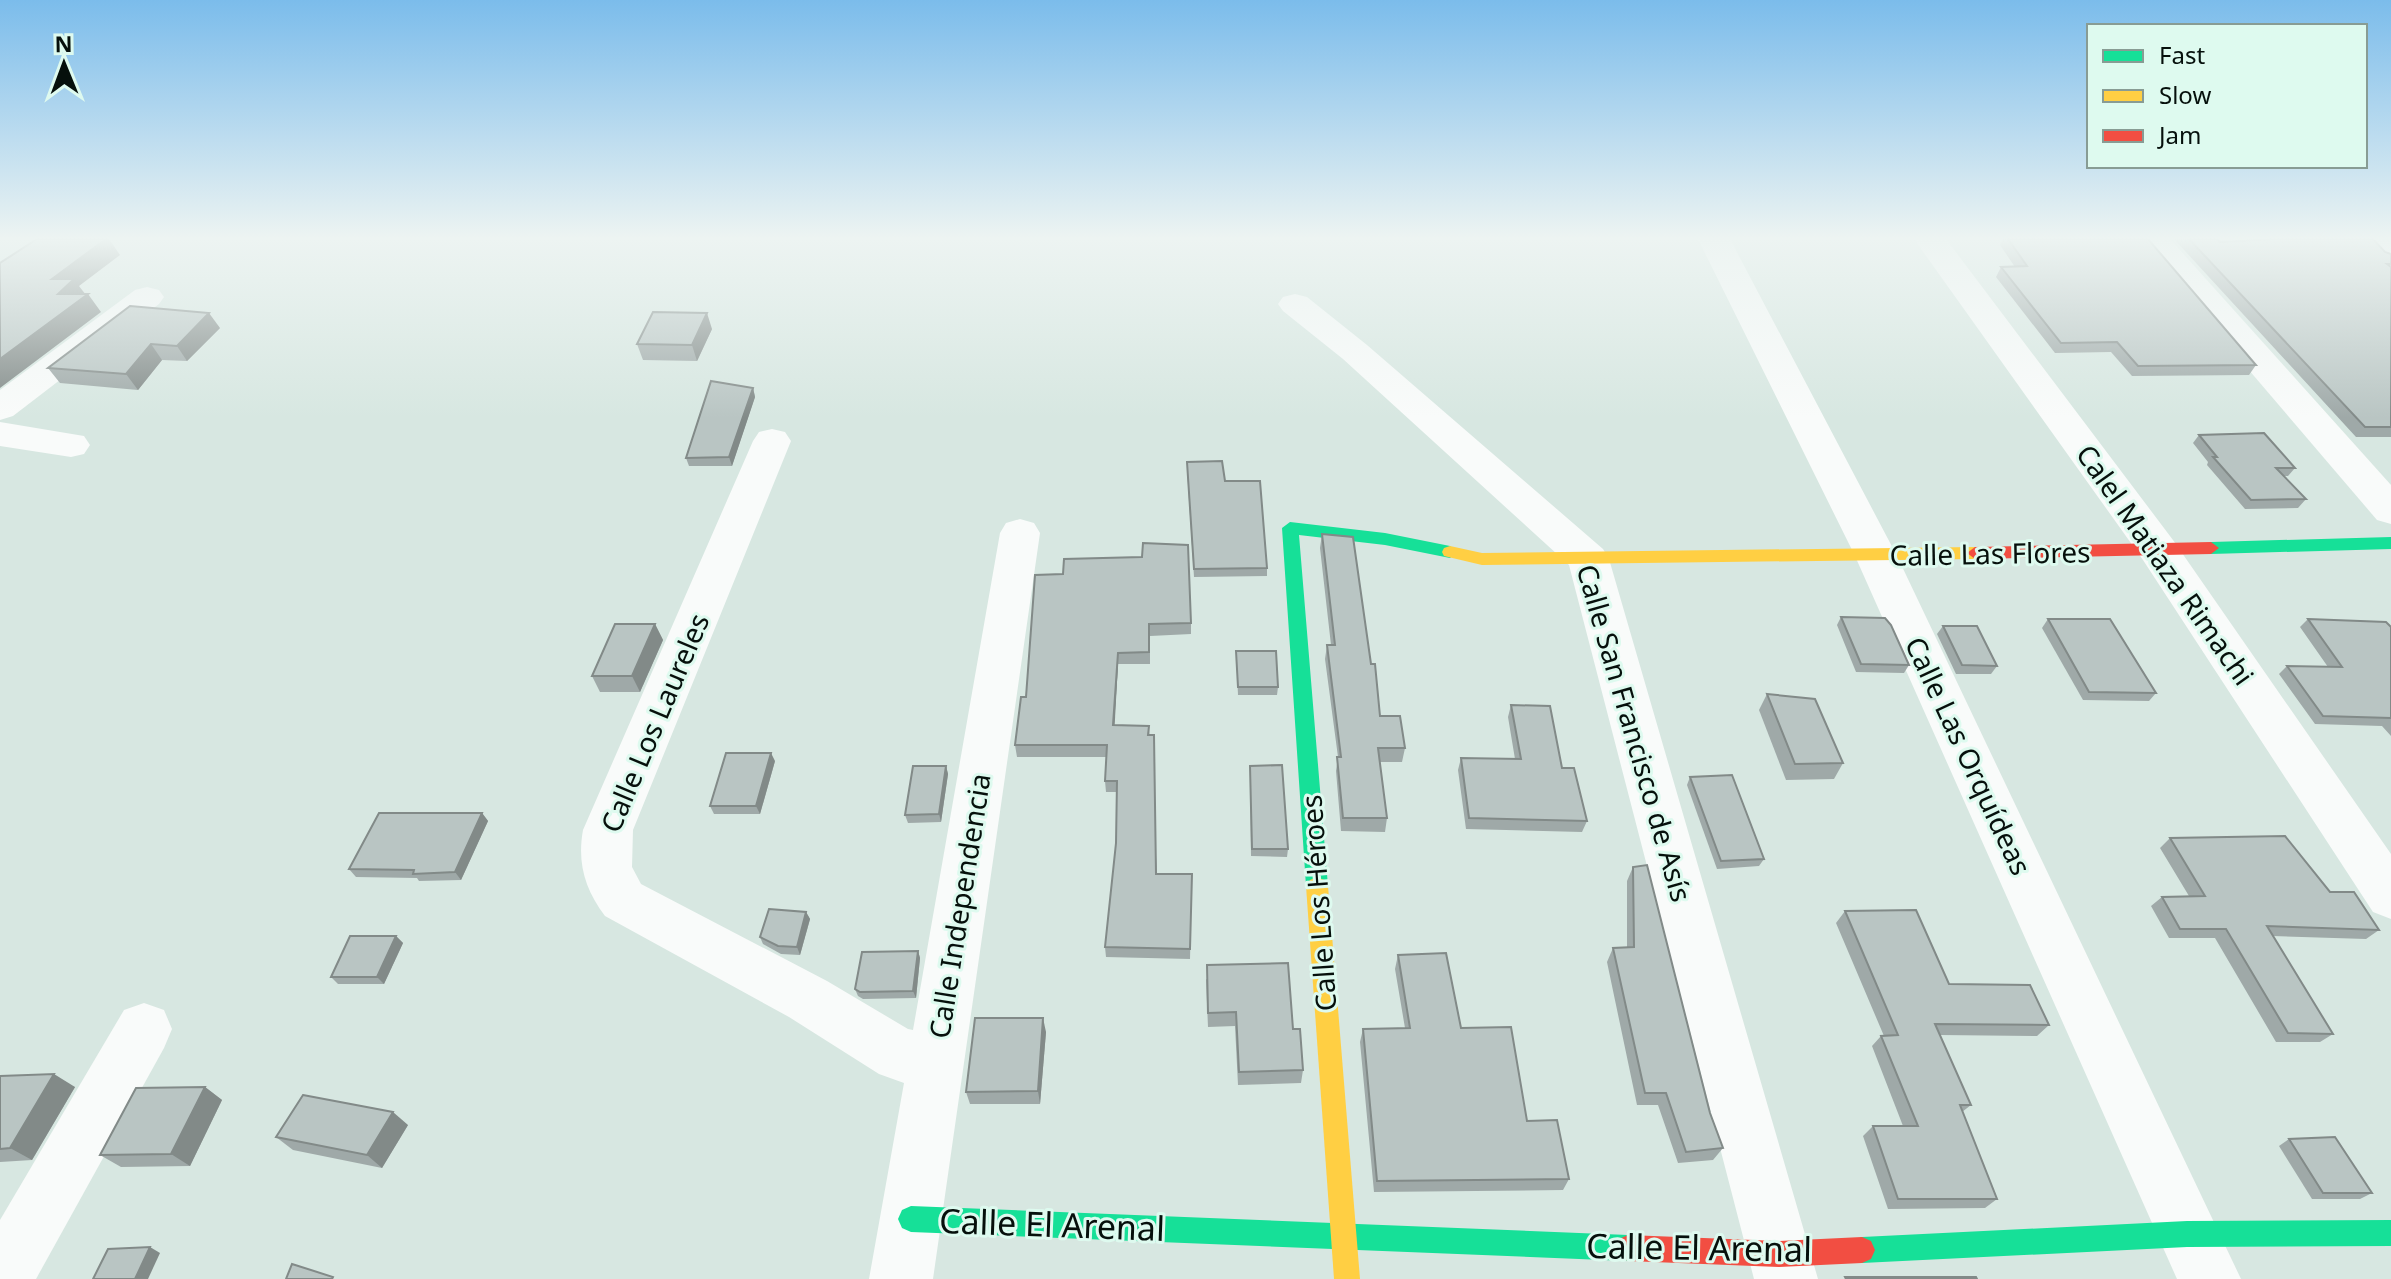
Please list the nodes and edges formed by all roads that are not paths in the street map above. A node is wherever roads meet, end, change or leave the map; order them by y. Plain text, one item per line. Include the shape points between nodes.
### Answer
1 (145, 299) edge
2 (1745, 299) edge
3 (1974, 299) edge
4 (2205, 299) edge
5 (1295, 304) dead end
6 (0, 408) edge
7 (0, 434) edge
8 (772, 441) dead end
9 (71, 445) dead end
10 (2391, 510) edge
11 (1290, 528) joint
12 (1020, 533) dead end
13 (2391, 543) edge
14 (2158, 550) junction
15 (1876, 556) junction
16 (1588, 559) junction
17 (2391, 896) edge
18 (144, 1029) dead end
19 (935, 1061) junction
20 (911, 1219) junction
21 (2391, 1233) edge
22 (2187, 1234) junction
23 (1345, 1236) junction
24 (1782, 1266) edge
25 (1, 1279) edge
26 (901, 1279) edge
27 (1347, 1279) edge
28 (2209, 1279) edge

1 - 6 street
2 - 15 street, Calle Las Orquídeas
3 - 14 street, Calel Matiaza Rimachi
4 - 10 street
5 - 16 street, Calle San Francisco de Asís
7 - 9 street
8 - 19 street, Calle Los Laureles via 608,830 605,870 623,900 808,999 899,1055
11 - 16 street, Calle Las Flores via 1385,539 1482,559
11 - 23 street, Calle Los Héroes
12 - 19 street, Calle Independencia
13 - 14 street, Calle Las Flores
14 - 15 street, Calle Las Flores
14 - 17 street, Calel Matiaza Rimachi
15 - 16 street, Calle Las Flores
15 - 22 street, Calle Las Orquídeas
16 - 24 street, Calle San Francisco de Asís
18 - 25 street
19 - 20 street, Calle Independencia
20 - 23 street, Calle El Arenal
20 - 26 street, Calle Independencia
21 - 22 street, Calle El Arenal
22 - 24 street, Calle El Arenal
22 - 28 street, Calle Las Orquídeas
23 - 24 street, Calle El Arenal
23 - 27 street, Calle Los Héroes

